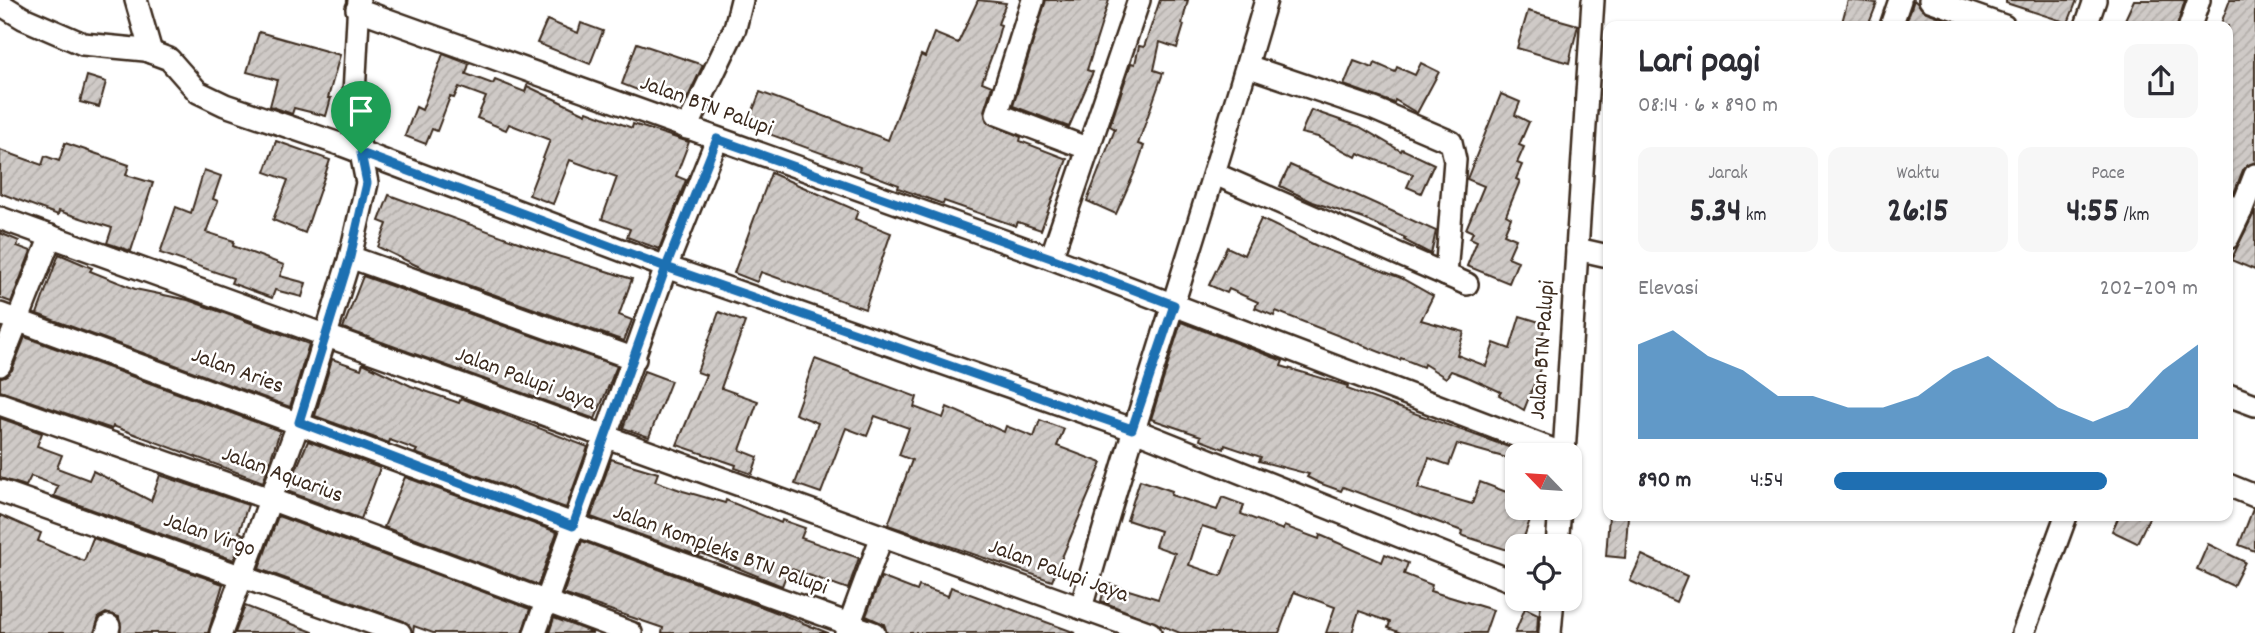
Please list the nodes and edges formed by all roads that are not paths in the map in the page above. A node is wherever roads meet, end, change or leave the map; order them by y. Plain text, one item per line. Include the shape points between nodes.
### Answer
1 (136, 0) edge
2 (742, 0) edge
3 (1033, 0) edge
4 (1139, 0) edge
5 (1266, 0) edge
6 (1593, 0) edge
7 (1900, 0) edge
8 (1930, 0) edge
9 (2095, 0) edge
10 (2199, 0) edge
11 (0, 4) edge
12 (358, 4) edge
13 (1893, 21) edge
14 (1985, 21) edge
15 (2088, 21) edge
16 (2192, 21) edge
17 (151, 52) junction
18 (1247, 66) junction
19 (687, 128) junction
20 (717, 139) junction
21 (1089, 149) junction
22 (361, 153) junction
23 (1215, 174) junction
24 (2255, 175) edge
25 (2234, 208) edge
26 (0, 218) edge
27 (51, 236) junction
28 (1577, 249) junction
29 (1603, 255) edge
30 (350, 257) junction
31 (1051, 258) junction
32 (666, 267) junction
33 (1446, 275) junction
34 (1467, 284) dead end
35 (1174, 305) junction
36 (8, 317) edge
37 (324, 334) junction
38 (635, 359) junction
39 (0, 365) edge
40 (2233, 397) edge
41 (0, 404) edge
42 (2255, 405) edge
43 (299, 422) junction
44 (1132, 429) junction
45 (606, 438) junction
46 (1535, 443) edge
47 (1565, 443) edge
48 (2233, 487) edge
49 (0, 491) edge
50 (2255, 496) edge
51 (271, 499) junction
52 (2064, 521) edge
53 (573, 526) junction
54 (882, 536) junction
55 (243, 576) junction
56 (1505, 578) edge
57 (545, 602) junction
58 (1081, 608) junction
59 (1552, 611) edge
60 (848, 629) edge
61 (221, 633) edge
62 (400, 633) edge
63 (535, 633) edge
64 (631, 633) edge
65 (874, 633) edge
66 (1150, 633) edge
67 (1550, 633) edge
68 (2023, 633) edge

1 - 17 street
2 - 19 street via 735,28
3 - 21 street via 997,114
4 - 21 street
5 - 18 street
6 - 28 street, Jalan BTN Palupi
7 - 13 street
8 - 14 street
9 - 15 street
10 - 16 street
11 - 17 street via 83,44
12 - 19 street, Jalan BTN Palupi
12 - 22 street, Jalan BTN Palupi via 353,113
17 - 22 street via 171,61 209,98
18 - 23 street
18 - 33 street via 1374,109 1451,142 1455,159
19 - 20 street, Jalan BTN Palupi
20 - 31 street, Jalan BTN Palupi
20 - 32 street, Jalan Kompleks BTN Palupi
21 - 31 street
22 - 30 street, Jalan BTN Palupi via 367,183
22 - 32 street
23 - 33 street
23 - 35 street
24 - 25 street
26 - 27 street, Jalan Palupi Jaya
27 - 36 street
27 - 37 street, Jalan Palupi Jaya
28 - 29 street
28 - 47 street, Jalan BTN Palupi
30 - 37 street, Jalan BTN Palupi
30 - 38 street
31 - 35 street, Jalan BTN Palupi
32 - 38 street, Jalan Kompleks BTN Palupi
32 - 44 street
33 - 34 street
35 - 44 street
35 - 46 street, Jalan BTN Palupi
36 - 39 street
36 - 43 street, Jalan Aries
37 - 43 street, Jalan BTN Palupi
37 - 45 street, Jalan Palupi Jaya
38 - 45 street, Jalan Kompleks BTN Palupi
40 - 42 street
41 - 51 street, Jalan Aquarius
43 - 51 street, Jalan BTN Palupi
43 - 53 street, Jalan Aries
44 - 56 street
44 - 58 street
45 - 53 street, Jalan Kompleks BTN Palupi
45 - 54 street, Jalan Palupi Jaya
48 - 50 street
49 - 55 street, Jalan Virgo
51 - 55 street, Jalan BTN Palupi
51 - 57 street, Jalan Aquarius
52 - 68 street
53 - 57 street, Jalan Kompleks BTN Palupi
53 - 60 street, Jalan Kompleks BTN Palupi
54 - 58 street, Jalan Palupi Jaya
54 - 60 street, Jalan Kompleks BTN Palupi
55 - 61 street, Jalan BTN Palupi
55 - 62 street, Jalan Virgo
57 - 63 street, Jalan Kompleks BTN Palupi
57 - 64 street
58 - 66 street, Jalan Palupi Jaya
59 - 67 street
60 - 65 street, Jalan Kompleks BTN Palupi

